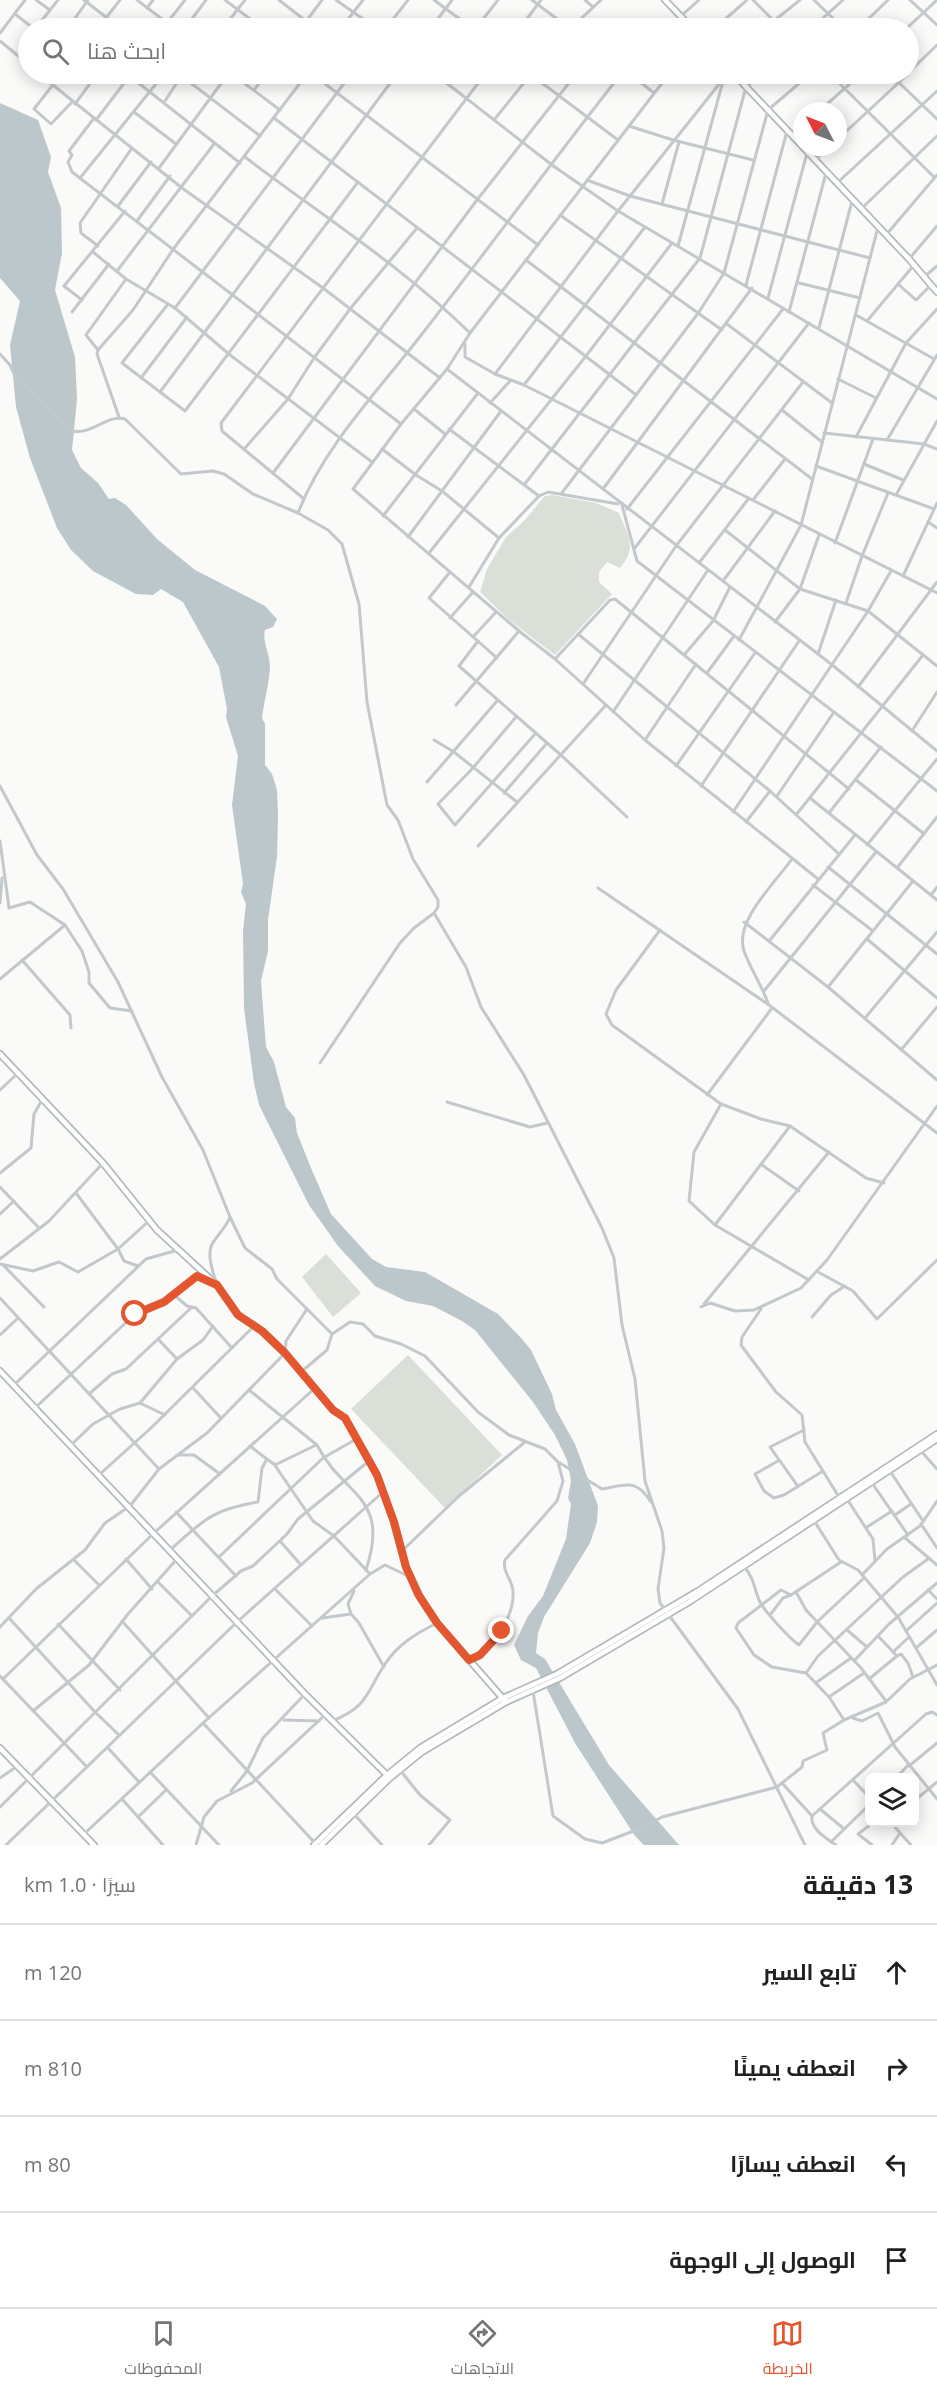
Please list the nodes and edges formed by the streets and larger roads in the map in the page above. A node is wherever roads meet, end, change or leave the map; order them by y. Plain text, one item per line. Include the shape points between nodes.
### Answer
1 (25, 0) edge
2 (36, 0) edge
3 (58, 0) edge
4 (120, 0) edge
5 (137, 0) edge
6 (153, 0) edge
7 (185, 0) edge
8 (206, 0) edge
9 (225, 0) edge
10 (245, 0) edge
11 (279, 0) edge
12 (322, 0) edge
13 (336, 0) edge
14 (363, 0) edge
15 (408, 0) edge
16 (434, 0) edge
17 (452, 0) edge
18 (498, 0) edge
19 (532, 0) edge
20 (541, 0) edge
21 (585, 0) edge
22 (601, 0) edge
23 (665, 0) edge
24 (699, 0) edge
25 (747, 0) edge
26 (753, 0) edge
27 (800, 0) edge
28 (814, 0) edge
29 (843, 0) edge
30 (888, 0) edge
31 (910, 0) edge
32 (937, 0) edge
33 (86, 1) edge
34 (538, 5) junction
35 (593, 7) junction
36 (147, 8) junction
37 (446, 9) junction
38 (50, 10) junction
39 (238, 10) junction
40 (354, 12) junction
41 (923, 13) junction
42 (15, 14) junction
43 (828, 14) junction
44 (681, 16) joint
45 (20, 18) edge
46 (43, 18) edge
47 (75, 18) edge
48 (106, 18) joint
49 (160, 18) edge
50 (171, 18) edge
51 (192, 18) edge
52 (231, 18) edge
53 (249, 18) edge
54 (302, 18) edge
55 (308, 18) edge
56 (350, 18) edge
57 (362, 18) edge
58 (394, 18) edge
59 (439, 18) edge
60 (459, 18) edge
61 (483, 18) edge
62 (528, 18) edge
63 (556, 18) edge
64 (581, 18) edge
65 (726, 18) edge
66 (770, 18) edge
67 (777, 18) edge
68 (823, 18) edge
69 (832, 18) edge
70 (869, 18) edge
71 (918, 18) edge
72 (937, 26) edge
73 (0, 33) edge
74 (0, 41) edge
75 (937, 45) edge
76 (18, 56) edge
77 (919, 62) edge
78 (89, 84) edge
79 (122, 84) edge
80 (142, 84) edge
81 (156, 84) edge
82 (177, 84) edge
83 (193, 84) edge
84 (221, 84) edge
85 (245, 84) edge
86 (258, 84) edge
87 (300, 84) edge
88 (326, 84) edge
89 (343, 84) edge
90 (389, 84) edge
91 (449, 84) edge
92 (477, 84) edge
93 (523, 84) edge
94 (544, 84) edge
95 (568, 84) edge
96 (613, 84) edge
97 (643, 84) edge
98 (661, 84) edge
99 (718, 84) edge
100 (722, 84) edge
101 (743, 84) edge
102 (750, 84) edge
103 (798, 84) edge
104 (841, 84) edge
105 (850, 84) edge
106 (898, 84) edge
107 (902, 84) edge
108 (52, 86) joint
109 (746, 87) junction
110 (845, 88) junction
111 (254, 90) junction
112 (151, 91) junction
113 (937, 91) edge
114 (337, 92) junction
115 (654, 93) junction
116 (559, 95) junction
117 (210, 97) junction
118 (465, 98) junction
119 (165, 101) junction
120 (829, 102) edge
121 (74, 103) junction
122 (922, 105) junction
123 (280, 110) junction
124 (768, 110) junction
125 (868, 111) junction
126 (134, 112) junction
127 (366, 115) junction
128 (587, 117) junction
129 (274, 118) junction
130 (95, 119) junction
131 (937, 119) edge
132 (494, 120) junction
133 (190, 125) junction
134 (629, 126) junction
135 (793, 131) edge
136 (847, 131) edge
137 (789, 133) junction
138 (114, 134) junction
139 (891, 134) junction
140 (260, 136) junction
141 (937, 136) edge
142 (793, 137) edge
143 (301, 138) junction
144 (618, 140) junction
145 (673, 140) junction
146 (680, 141) junction
147 (523, 142) junction
148 (176, 144) junction
149 (214, 144) junction
150 (132, 148) junction
151 (705, 148) junction
152 (729, 153) junction
153 (806, 156) edge
154 (810, 156) edge
155 (819, 156) edge
156 (245, 157) junction
157 (915, 158) junction
158 (422, 159) junction
159 (753, 160) junction
160 (815, 160) junction
161 (330, 161) junction
162 (151, 162) junction
163 (240, 163) junction
164 (552, 165) junction
165 (159, 168) junction
166 (826, 173) junction
167 (170, 176) junction
168 (80, 178) junction
169 (934, 178) edge
170 (273, 179) junction
171 (587, 180) junction
172 (358, 182) junction
173 (836, 184) junction
174 (937, 186) edge
175 (582, 187) junction
176 (182, 188) junction
177 (100, 193) junction
178 (630, 196) junction
179 (477, 200) junction
180 (302, 201) junction
181 (852, 201) junction
182 (662, 204) junction
183 (388, 205) junction
184 (118, 206) junction
185 (208, 206) junction
186 (860, 209) junction
187 (125, 211) junction
188 (618, 211) junction
189 (688, 211) junction
190 (560, 215) junction
191 (330, 218) junction
192 (712, 218) junction
193 (137, 221) junction
194 (509, 223) junction
195 (736, 224) junction
196 (937, 226) edge
197 (238, 227) junction
198 (645, 227) junction
199 (878, 227) junction
200 (417, 228) junction
201 (149, 229) junction
202 (760, 231) junction
203 (784, 236) junction
204 (886, 236) junction
205 (360, 241) junction
206 (596, 241) junction
207 (809, 242) junction
208 (672, 243) junction
209 (538, 244) junction
210 (98, 246) junction
211 (678, 246) junction
212 (266, 248) junction
213 (443, 248) junction
214 (174, 249) junction
215 (840, 250) junction
216 (93, 252) junction
217 (700, 258) junction
218 (870, 258) junction
219 (622, 259) junction
220 (909, 259) junction
221 (526, 260) junction
222 (109, 264) junction
223 (389, 264) junction
224 (914, 264) junction
225 (937, 266) edge
226 (294, 267) junction
227 (472, 270) junction
228 (117, 271) junction
229 (201, 273) junction
230 (724, 273) junction
231 (647, 276) junction
232 (924, 277) junction
233 (126, 279) junction
234 (799, 282) junction
235 (416, 284) junction
236 (898, 284) junction
237 (746, 285) junction
238 (931, 285) junction
239 (562, 286) junction
240 (323, 288) junction
241 (752, 288) junction
242 (146, 290) junction
243 (829, 290) junction
244 (937, 291) edge
245 (502, 292) junction
246 (674, 294) junction
247 (232, 295) junction
248 (768, 298) junction
249 (860, 298) junction
250 (82, 300) junction
251 (168, 304) junction
252 (586, 305) junction
253 (443, 307) junction
254 (175, 308) junction
255 (350, 309) junction
256 (784, 309) junction
257 (937, 309) edge
258 (72, 312) dead end
259 (699, 312) junction
260 (789, 312) junction
261 (257, 314) junction
262 (856, 315) junction
263 (187, 317) junction
264 (537, 319) junction
265 (867, 321) junction
266 (809, 323) junction
267 (610, 324) junction
268 (727, 324) junction
269 (819, 328) junction
270 (722, 330) junction
271 (380, 332) junction
272 (205, 333) junction
273 (470, 333) junction
274 (287, 336) junction
275 (561, 338) junction
276 (466, 340) junction
277 (635, 343) junction
278 (906, 343) junction
279 (755, 345) junction
280 (847, 345) junction
281 (98, 350) junction
282 (408, 353) junction
283 (0, 354) edge
284 (230, 355) junction
285 (586, 356) junction
286 (936, 357) edge
287 (314, 358) junction
288 (660, 361) junction
289 (780, 364) junction
290 (447, 369) junction
291 (890, 371) junction
292 (495, 374) junction
293 (259, 375) junction
294 (610, 375) junction
295 (141, 378) junction
296 (440, 378) junction
297 (838, 379) junction
298 (343, 380) junction
299 (510, 381) junction
300 (685, 381) junction
301 (803, 382) junction
302 (524, 386) junction
303 (916, 386) junction
304 (159, 393) junction
305 (478, 393) junction
306 (635, 394) junction
307 (876, 398) junction
308 (288, 399) junction
309 (551, 399) junction
310 (937, 399) edge
311 (369, 400) junction
312 (711, 401) junction
313 (490, 403) junction
314 (832, 403) junction
315 (414, 409) junction
316 (782, 410) junction
317 (501, 411) junction
318 (580, 413) junction
319 (119, 417) junction
320 (314, 420) junction
321 (735, 420) junction
322 (937, 421) edge
323 (401, 424) junction
324 (610, 428) junction
325 (449, 429) junction
326 (527, 429) junction
327 (824, 433) junction
328 (446, 434) junction
329 (856, 437) junction
330 (342, 439) junction
331 (873, 439) junction
332 (759, 440) junction
333 (887, 440) junction
334 (638, 442) junction
335 (822, 442) junction
336 (924, 444) junction
337 (245, 448) junction
338 (473, 448) junction
339 (552, 448) junction
340 (382, 449) junction
341 (937, 449) edge
342 (667, 457) junction
343 (785, 459) junction
344 (372, 462) junction
345 (864, 464) junction
346 (816, 466) junction
347 (498, 467) junction
348 (579, 471) junction
349 (696, 472) junction
350 (273, 473) junction
351 (416, 475) junction
352 (812, 479) junction
353 (903, 480) junction
354 (857, 482) junction
355 (524, 484) junction
356 (723, 485) junction
357 (603, 489) junction
358 (442, 490) junction
359 (888, 493) junction
360 (561, 494) junction
361 (539, 496) junction
362 (896, 496) junction
363 (304, 499) junction
364 (751, 499) junction
365 (937, 503) edge
366 (621, 504) junction
367 (463, 509) junction
368 (627, 509) junction
369 (934, 509) junction
370 (775, 511) junction
371 (298, 513) junction
372 (383, 516) junction
373 (928, 522) junction
374 (801, 525) junction
375 (653, 527) junction
376 (937, 528) edge
377 (725, 530) junction
378 (819, 535) junction
379 (408, 537) junction
380 (500, 538) junction
381 (835, 543) junction
382 (676, 546) junction
383 (748, 548) junction
384 (634, 549) junction
385 (429, 553) junction
386 (862, 556) junction
387 (699, 563) junction
388 (708, 570) junction
389 (777, 571) junction
390 (891, 571) junction
391 (450, 572) junction
392 (655, 575) junction
393 (903, 576) junction
394 (723, 581) junction
395 (937, 582) edge
396 (468, 587) junction
397 (731, 587) junction
398 (800, 589) junction
399 (931, 590) junction
400 (473, 592) junction
401 (937, 593) edge
402 (836, 600) junction
403 (687, 601) junction
404 (846, 603) junction
405 (758, 608) junction
406 (496, 611) junction
407 (868, 611) junction
408 (632, 612) junction
409 (450, 618) junction
410 (713, 621) junction
411 (775, 622) junction
412 (519, 631) junction
413 (578, 634) junction
414 (898, 634) junction
415 (734, 636) junction
416 (473, 637) junction
417 (663, 637) junction
418 (740, 640) junction
419 (799, 640) junction
420 (478, 641) junction
421 (755, 652) junction
422 (604, 654) junction
423 (818, 654) junction
424 (684, 655) junction
425 (923, 656) junction
426 (497, 658) junction
427 (555, 659) junction
428 (696, 664) junction
429 (831, 664) junction
430 (937, 665) edge
431 (780, 671) junction
432 (707, 673) junction
433 (635, 679) junction
434 (476, 682) junction
435 (583, 684) junction
436 (858, 687) junction
437 (728, 690) junction
438 (937, 692) edge
439 (811, 695) junction
440 (497, 701) junction
441 (456, 705) dead end
442 (606, 705) junction
443 (668, 706) junction
444 (883, 708) junction
445 (753, 711) junction
446 (613, 712) junction
447 (834, 712) junction
448 (516, 717) junction
449 (912, 731) junction
450 (535, 734) junction
451 (699, 734) junction
452 (862, 734) junction
453 (782, 736) junction
454 (434, 740) dead end
455 (645, 740) junction
456 (547, 743) junction
457 (881, 747) junction
458 (937, 751) edge
459 (454, 752) junction
460 (724, 753) junction
461 (806, 755) junction
462 (562, 756) junction
463 (937, 759) edge
464 (676, 766) junction
465 (472, 769) junction
466 (829, 774) junction
467 (755, 778) junction
468 (921, 779) junction
469 (856, 780) junction
470 (426, 782) dead end
471 (492, 784) junction
472 (0, 786) edge
473 (701, 786) junction
474 (849, 789) junction
475 (770, 791) junction
476 (504, 792) junction
477 (937, 792) edge
478 (777, 796) junction
479 (810, 798) junction
480 (517, 802) junction
481 (733, 812) junction
482 (895, 812) junction
483 (829, 813) junction
484 (796, 815) junction
485 (627, 817) dead end
486 (937, 817) edge
487 (746, 822) junction
488 (923, 833) junction
489 (855, 836) junction
490 (0, 842) edge
491 (867, 845) junction
492 (478, 846) dead end
493 (876, 852) junction
494 (839, 854) junction
495 (792, 859) junction
496 (3, 866) junction
497 (828, 867) junction
498 (897, 868) junction
499 (818, 879) junction
500 (913, 881) junction
501 (849, 883) junction
502 (813, 885) junction
503 (937, 887) edge
504 (598, 888) dead end
505 (931, 895) junction
506 (937, 900) edge
507 (834, 901) junction
508 (0, 903) edge
509 (434, 913) junction
510 (887, 913) junction
511 (744, 922) junction
512 (65, 925) junction
513 (660, 930) junction
514 (873, 931) junction
515 (937, 932) edge
516 (867, 938) junction
517 (770, 940) junction
518 (926, 945) junction
519 (937, 954) edge
520 (790, 957) junction
521 (22, 960) junction
522 (905, 970) junction
523 (0, 979) edge
524 (828, 987) junction
525 (764, 991) junction
526 (937, 998) edge
527 (768, 1004) junction
528 (937, 1007) edge
529 (773, 1008) junction
530 (132, 1011) junction
531 (865, 1019) junction
532 (71, 1028) dead end
533 (901, 1050) junction
534 (0, 1054) edge
535 (320, 1063) dead end
536 (17, 1074) junction
537 (937, 1080) edge
538 (0, 1089) edge
539 (707, 1095) junction
540 (42, 1100) junction
541 (447, 1102) dead end
542 (721, 1104) junction
543 (937, 1106) edge
544 (547, 1123) junction
545 (925, 1125) junction
546 (790, 1126) junction
547 (937, 1133) edge
548 (829, 1152) junction
549 (103, 1163) junction
550 (762, 1165) junction
551 (0, 1173) edge
552 (884, 1183) junction
553 (0, 1187) edge
554 (799, 1191) junction
555 (76, 1193) junction
556 (14, 1201) junction
557 (0, 1214) edge
558 (230, 1216) junction
559 (150, 1220) junction
560 (715, 1225) junction
561 (39, 1228) junction
562 (751, 1247) junction
563 (118, 1249) junction
564 (178, 1250) junction
565 (0, 1259) edge
566 (937, 1260) edge
567 (1, 1264) edge
568 (138, 1266) junction
569 (818, 1272) junction
570 (205, 1278) junction
571 (809, 1280) junction
572 (217, 1285) junction
573 (846, 1286) junction
574 (173, 1294) junction
575 (0, 1298) edge
576 (44, 1307) dead end
577 (192, 1307) junction
578 (762, 1307) junction
579 (307, 1309) junction
580 (812, 1317) dead end
581 (18, 1318) junction
582 (213, 1326) junction
583 (254, 1326) junction
584 (332, 1334) junction
585 (0, 1335) edge
586 (158, 1339) junction
587 (231, 1348) junction
588 (48, 1352) junction
589 (285, 1353) junction
590 (177, 1359) junction
591 (0, 1371) edge
592 (300, 1373) junction
593 (71, 1376) junction
594 (14, 1385) junction
595 (193, 1388) junction
596 (315, 1388) junction
597 (249, 1390) junction
598 (89, 1394) junction
599 (140, 1403) junction
600 (35, 1408) junction
601 (110, 1415) junction
602 (165, 1415) junction
603 (220, 1417) junction
604 (282, 1417) junction
605 (804, 1430) junction
606 (937, 1434) edge
607 (358, 1438) junction
608 (937, 1439) edge
609 (136, 1442) junction
610 (525, 1442) junction
611 (72, 1444) junction
612 (317, 1445) junction
613 (250, 1446) junction
614 (921, 1451) junction
615 (175, 1455) junction
616 (911, 1455) junction
617 (323, 1458) junction
618 (267, 1459) junction
619 (370, 1460) junction
620 (778, 1461) junction
621 (558, 1462) junction
622 (275, 1465) junction
623 (159, 1469) junction
624 (937, 1469) edge
625 (823, 1471) junction
626 (890, 1471) junction
627 (100, 1474) junction
628 (220, 1474) junction
629 (346, 1480) junction
630 (872, 1483) junction
631 (797, 1486) junction
632 (291, 1489) junction
633 (383, 1492) junction
634 (847, 1498) junction
635 (840, 1500) junction
636 (937, 1501) edge
637 (911, 1504) junction
638 (130, 1506) junction
639 (368, 1506) junction
640 (891, 1511) junction
641 (176, 1512) junction
642 (657, 1512) junction
643 (306, 1513) junction
644 (895, 1515) junction
645 (813, 1519) junction
646 (922, 1523) junction
647 (867, 1527) junction
648 (193, 1530) junction
649 (154, 1533) junction
650 (334, 1536) junction
651 (906, 1536) junction
652 (280, 1541) junction
653 (936, 1544) edge
654 (170, 1550) junction
655 (403, 1550) junction
656 (219, 1557) junction
657 (178, 1558) junction
658 (126, 1559) junction
659 (928, 1559) junction
660 (74, 1560) junction
661 (875, 1561) junction
662 (841, 1562) junction
663 (301, 1565) junction
664 (744, 1565) junction
665 (937, 1565) edge
666 (366, 1570) junction
667 (370, 1574) junction
668 (236, 1576) junction
669 (410, 1576) junction
670 (863, 1576) junction
671 (158, 1582) junction
672 (937, 1582) edge
673 (99, 1585) junction
674 (275, 1588) junction
675 (355, 1588) junction
676 (152, 1589) junction
677 (928, 1590) junction
678 (796, 1592) junction
679 (791, 1595) junction
680 (212, 1596) junction
681 (881, 1598) junction
682 (937, 1601) edge
683 (762, 1605) junction
684 (666, 1611) junction
685 (351, 1614) junction
686 (770, 1615) junction
687 (192, 1616) junction
688 (898, 1617) junction
689 (9, 1618) junction
690 (320, 1618) junction
691 (122, 1621) junction
692 (237, 1622) junction
693 (817, 1622) junction
694 (437, 1623) junction
695 (58, 1624) junction
696 (312, 1626) junction
697 (0, 1627) edge
698 (848, 1630) junction
699 (937, 1630) edge
700 (906, 1632) junction
701 (878, 1636) junction
702 (910, 1637) junction
703 (835, 1642) junction
704 (867, 1647) junction
705 (916, 1647) junction
706 (35, 1648) junction
707 (893, 1652) junction
708 (154, 1656) junction
709 (897, 1656) junction
710 (273, 1659) junction
711 (94, 1660) junction
712 (469, 1660) junction
713 (852, 1660) junction
714 (937, 1665) edge
715 (384, 1667) junction
716 (928, 1670) junction
717 (806, 1673) junction
718 (864, 1673) junction
719 (2, 1677) edge
720 (913, 1677) junction
721 (869, 1679) junction
722 (67, 1681) junction
723 (176, 1681) junction
724 (817, 1683) junction
725 (543, 1684) junction
726 (937, 1685) edge
727 (120, 1690) junction
728 (533, 1691) junction
729 (305, 1694) junction
730 (829, 1696) junction
731 (505, 1700) junction
732 (886, 1702) junction
733 (33, 1711) junction
734 (96, 1713) junction
735 (326, 1714) junction
736 (937, 1715) edge
737 (209, 1718) junction
738 (853, 1718) junction
739 (283, 1720) junction
740 (844, 1720) junction
741 (319, 1721) junction
742 (332, 1721) junction
743 (203, 1723) junction
744 (119, 1735) junction
745 (892, 1741) junction
746 (63, 1742) junction
747 (937, 1743) edge
748 (0, 1748) edge
749 (108, 1748) junction
750 (909, 1766) junction
751 (16, 1767) junction
752 (87, 1767) junction
753 (400, 1770) junction
754 (247, 1771) junction
755 (150, 1772) junction
756 (901, 1773) edge
757 (389, 1776) junction
758 (0, 1778) edge
759 (256, 1779) junction
760 (29, 1780) junction
761 (853, 1780) junction
762 (140, 1782) junction
763 (937, 1782) edge
764 (782, 1783) junction
765 (777, 1787) junction
766 (928, 1789) junction
767 (166, 1790) junction
768 (230, 1793) junction
769 (865, 1793) edge
770 (919, 1797) edge
771 (122, 1798) junction
772 (937, 1799) edge
773 (51, 1803) junction
774 (0, 1807) edge
775 (865, 1808) edge
776 (820, 1809) junction
777 (353, 1813) junction
778 (812, 1816) junction
779 (138, 1817) junction
780 (867, 1827) edge
781 (895, 1827) edge
782 (201, 1828) junction
783 (843, 1828) junction
784 (900, 1833) junction
785 (84, 1834) junction
786 (608, 1841) junction
787 (831, 1842) junction
788 (90, 1844) edge
789 (6, 1845) edge
790 (163, 1845) edge
791 (196, 1845) edge
792 (219, 1845) edge
793 (317, 1845) edge
794 (382, 1845) edge
795 (429, 1845) edge
796 (615, 1845) edge
797 (805, 1845) edge
798 (836, 1845) edge
799 (872, 1845) edge
800 (892, 1845) edge
801 (910, 1845) edge

1 - 42 street
2 - 38 street
3 - 38 street
4 - 48 street
5 - 36 street
6 - 36 street
7 - 50 street
8 - 51 street
9 - 39 street
10 - 39 street
11 - 54 street
12 - 55 street
13 - 40 street
14 - 40 street
15 - 58 street
16 - 37 street
17 - 37 street
18 - 61 street
19 - 34 street
20 - 34 street
21 - 35 street
22 - 35 street
23 - 44 street
24 - 44 street
25 - 65 street
26 - 66 street
27 - 67 street
28 - 43 street
29 - 43 street
30 - 70 street
31 - 41 street
32 - 41 street
33 - 47 street
33 - 48 street
34 - 62 street
34 - 63 street
35 - 64 street
36 - 49 street
37 - 59 street
37 - 60 street
38 - 46 street
39 - 52 street
39 - 53 street
40 - 56 street
40 - 57 street
41 - 71 street
41 - 72 street
42 - 45 street
42 - 73 street
43 - 68 street
43 - 69 street
74 - 76 street
75 - 77 street
78 - 121 street
79 - 130 street
80 - 112 street
81 - 112 street
82 - 119 street
83 - 117 street
84 - 117 street
85 - 111 street
86 - 111 street
87 - 123 street
88 - 114 street
89 - 114 street
90 - 127 street
91 - 118 street
92 - 118 street
93 - 132 street
94 - 116 street
95 - 116 street
96 - 128 street
97 - 115 street
98 - 115 street
99 - 145 street
100 - 151 street
101 - 109 street
102 - 109 street
103 - 124 street
104 - 110 street
105 - 110 street
106 - 125 street
107 - 122 street
108 - 121 street
108 - 121 street via 34,110 43,120 51,124
109 - 124 street
109 - 152 street
110 - 120 street
110 - 125 street
111 - 123 street
112 - 119 street
112 - 126 street
113 - 122 street
114 - 127 street
114 - 143 street
115 - 134 street
116 - 128 street
116 - 147 street
117 - 133 street
117 - 140 street
118 - 132 street
118 - 158 street
119 - 133 street
121 - 130 street
122 - 131 street
122 - 139 street
123 - 129 street
124 - 137 street
124 - 159 street
125 - 136 street
125 - 139 street
126 - 138 street
126 - 148 street
127 - 158 street
127 - 161 street
128 - 144 street
128 - 164 street
129 - 140 street
129 - 143 street
130 - 138 street
130 - 168 street via 69,151 72,172
132 - 147 street
133 - 148 street
133 - 149 street
134 - 144 street
134 - 145 street
135 - 137 street
137 - 142 street
137 - 202 street
138 - 150 street
138 - 168 street
139 - 157 street
139 - 173 street
140 - 156 street
141 - 157 street
143 - 161 street
143 - 170 street
144 - 171 street
145 - 146 street
145 - 178 street
146 - 151 street
146 - 182 street
147 - 164 street
147 - 179 street
148 - 165 street
149 - 163 street
149 - 176 street
150 - 162 street
150 - 177 street
151 - 152 street
151 - 189 street
152 - 159 street
152 - 192 street
153 - 203 street
154 - 160 street
155 - 160 street
156 - 163 street
156 - 170 street
157 - 169 street
157 - 186 street
158 - 179 street
158 - 183 street
159 - 195 street
160 - 166 street
161 - 172 street
161 - 180 street
162 - 165 street
162 - 184 street
163 - 185 street
164 - 175 street
164 - 194 street
165 - 167 street
166 - 173 street
166 - 207 street
167 - 176 street
167 - 193 street
168 - 177 street
169 - 174 street
169 - 204 street
170 - 180 street
170 - 197 street
171 - 175 street
171 - 178 street
172 - 183 street
172 - 191 street
173 - 181 street
175 - 188 street
175 - 190 street
176 - 185 street
176 - 201 street
177 - 184 street
177 - 210 street via 81,223 81,233
178 - 182 street
178 - 188 street
179 - 194 street
179 - 213 street
180 - 191 street
180 - 212 street
181 - 186 street
181 - 215 street
182 - 189 street
183 - 200 street
183 - 205 street
184 - 187 street
185 - 197 street
185 - 214 street
186 - 199 street
187 - 193 street
187 - 210 street
188 - 198 street
188 - 206 street
189 - 192 street
189 - 211 street
190 - 206 street
190 - 209 street
191 - 205 street
191 - 226 street
192 - 195 street
192 - 217 street
193 - 201 street
194 - 209 street
194 - 227 street
195 - 202 street
195 - 230 street
196 - 220 street
197 - 212 street
197 - 229 street
198 - 208 street
198 - 219 street
199 - 204 street
199 - 218 street
200 - 213 street
200 - 223 street
201 - 214 street
201 - 228 street
202 - 203 street
202 - 237 street
203 - 207 street
203 - 248 street
204 - 220 street
205 - 223 street
205 - 240 street
206 - 219 street
206 - 239 street
207 - 215 street
207 - 234 street
208 - 211 street
208 - 231 street
209 - 221 street
210 - 216 street
211 - 217 street
212 - 226 street
212 - 247 street
213 - 227 street
213 - 235 street
214 - 229 street
214 - 242 street
215 - 218 street
215 - 243 street
216 - 222 street
216 - 250 street via 88,253 64,286
217 - 230 street
217 - 246 street
218 - 249 street
219 - 231 street
219 - 252 street
220 - 224 street
221 - 239 street
221 - 245 street
222 - 228 street
222 - 250 street
223 - 235 street
223 - 255 street
224 - 232 street
224 - 236 street
225 - 232 street
226 - 240 street
226 - 261 street
227 - 245 street
227 - 253 street
228 - 233 street
229 - 247 street
229 - 254 street
230 - 237 street
230 - 259 street
231 - 246 street
231 - 267 street
232 - 238 street
233 - 242 street
233 - 281 street via 86,335
234 - 243 street
234 - 260 street
235 - 253 street
235 - 271 street
236 - 238 street via 916,300
236 - 265 street
237 - 241 street
238 - 244 street
239 - 252 street
239 - 264 street
240 - 255 street
240 - 274 street
241 - 248 street
241 - 268 street
242 - 251 street
242 - 281 street
243 - 249 street
243 - 269 street
245 - 264 street
245 - 273 street
246 - 259 street
246 - 277 street
247 - 261 street
247 - 272 street
248 - 256 street
249 - 262 street
250 - 258 street
251 - 254 street
251 - 295 street via 122,363
252 - 267 street
252 - 275 street
253 - 273 street
253 - 282 street
254 - 263 street
255 - 271 street
255 - 287 street
256 - 260 street
256 - 279 street
257 - 278 street
259 - 270 street
259 - 288 street
260 - 266 street
261 - 274 street
261 - 284 street
262 - 265 street
262 - 280 street
263 - 272 street
263 - 295 street
264 - 275 street
264 - 292 street
265 - 278 street
266 - 269 street
266 - 289 street
267 - 277 street
267 - 285 street
268 - 270 street
268 - 279 street
269 - 280 street
270 - 300 street
271 - 282 street
271 - 298 street
272 - 284 street
272 - 304 street
273 - 276 street
274 - 287 street
274 - 293 street
275 - 285 street
275 - 302 street
276 - 290 street
276 - 292 street via 465,357
277 - 288 street
277 - 294 street
278 - 286 street
278 - 291 street
279 - 289 street
279 - 312 street
280 - 291 street
280 - 297 street
281 - 319 street
282 - 296 street
282 - 311 street
283 - 319 street via 16,378 74,431 86,431
284 - 293 street
284 - 304 street via 185,411
285 - 294 street
285 - 309 street
286 - 303 street
287 - 298 street
287 - 308 street
288 - 300 street
288 - 306 street
289 - 301 street
289 - 321 street
290 - 296 street
290 - 305 street
291 - 303 street
291 - 307 street
292 - 299 street
293 - 308 street
293 - 337 street via 220,427
294 - 306 street
294 - 318 street
295 - 304 street
296 - 315 street
297 - 307 street
297 - 314 street
298 - 311 street
298 - 320 street
299 - 302 street
299 - 313 street
300 - 312 street
300 - 334 street
301 - 314 street
301 - 316 street
302 - 309 street
303 - 310 street
303 - 333 street
305 - 313 street
305 - 325 street
306 - 324 street
307 - 329 street
308 - 320 street
308 - 337 street
309 - 318 street
309 - 326 street
311 - 323 street
311 - 330 street
312 - 321 street
312 - 342 street
313 - 317 street
314 - 327 street
315 - 323 street
315 - 328 street
316 - 332 street
316 - 335 street
317 - 326 street
317 - 338 street
318 - 324 street
318 - 339 street
319 - 371 street via 181,474 224,474 253,494
320 - 330 street
320 - 350 street
321 - 332 street
321 - 349 street
322 - 336 street
323 - 340 street
324 - 334 street
324 - 348 street
325 - 328 street
325 - 338 street
326 - 339 street
326 - 347 street
327 - 329 street
327 - 335 street
328 - 351 street
329 - 331 street
330 - 344 street
330 - 363 street via 317,472
331 - 333 street
331 - 345 street
332 - 343 street
332 - 356 street
333 - 336 street
334 - 342 street
334 - 357 street
335 - 346 street
336 - 341 street
336 - 353 street
337 - 350 street
338 - 347 street
338 - 358 street
339 - 348 street
339 - 355 street
340 - 344 street
340 - 351 street
342 - 349 street
342 - 368 street
343 - 352 street
343 - 364 street
344 - 372 street via 353,489
345 - 353 street
345 - 354 street
346 - 352 street
346 - 354 street
347 - 355 street
347 - 367 street
348 - 357 street
348 - 360 street
349 - 356 street
349 - 375 street
350 - 363 street
351 - 358 street
351 - 372 street
352 - 374 street
353 - 362 street
354 - 359 street
354 - 381 street
355 - 361 street
356 - 364 street
356 - 382 street
357 - 366 street
358 - 367 street
358 - 379 street
359 - 362 street
359 - 386 street
360 - 361 street via 548,492
360 - 366 street
361 - 380 street
362 - 369 street
363 - 371 street
364 - 370 street
364 - 377 street
365 - 369 street
366 - 368 street
366 - 384 street
367 - 380 street
367 - 385 street
368 - 375 street
369 - 373 street
370 - 374 street
370 - 383 street
371 - 509 street via 328,530 342,544 359,604 367,702 387,806 438,900
372 - 379 street
373 - 376 street
373 - 393 street
374 - 378 street
374 - 389 street
375 - 382 street
375 - 384 street
377 - 383 street
377 - 387 street
378 - 381 street
378 - 398 street
379 - 385 street
380 - 396 street
381 - 386 street
382 - 387 street
382 - 392 street
383 - 389 street
383 - 394 street
384 - 392 street via 635,558
385 - 391 street
386 - 390 street
386 - 404 street
387 - 388 street
388 - 394 street
388 - 403 street
389 - 398 street
389 - 405 street
390 - 393 street
390 - 407 street
391 - 396 street
391 - 409 street via 429,596
392 - 403 street
392 - 408 street
393 - 399 street
394 - 397 street
395 - 399 street
396 - 400 street
397 - 405 street
397 - 410 street
398 - 402 street
398 - 411 street
399 - 401 street
399 - 414 street
400 - 406 street
400 - 409 street
402 - 404 street
402 - 423 street
403 - 410 street
403 - 417 street
404 - 407 street
405 - 411 street
405 - 418 street
406 - 412 street
406 - 416 street
407 - 414 street
407 - 429 street
408 - 413 street via 612,598
408 - 417 street
408 - 422 street
409 - 416 street
410 - 415 street
410 - 424 street
411 - 419 street
412 - 426 street
412 - 427 street
413 - 422 street
413 - 427 street
414 - 425 street
414 - 436 street
415 - 418 street
415 - 432 street
416 - 420 street
417 - 424 street
417 - 433 street
418 - 421 street
419 - 423 street
419 - 431 street
420 - 426 street
420 - 434 street via 458,665
421 - 431 street
421 - 437 street
422 - 433 street
422 - 435 street
423 - 429 street
424 - 428 street
425 - 430 street
425 - 444 street
426 - 434 street
427 - 435 street
428 - 432 street
428 - 443 street
429 - 436 street
429 - 439 street
431 - 439 street
431 - 445 street
432 - 437 street
433 - 443 street
433 - 446 street
434 - 440 street
434 - 441 street
435 - 442 street
436 - 444 street
437 - 445 street
437 - 451 street
438 - 449 street
439 - 447 street
439 - 453 street
440 - 448 street
440 - 459 street
442 - 446 street
442 - 462 street
443 - 451 street
443 - 455 street
444 - 449 street
444 - 452 street
445 - 453 street
445 - 460 street
446 - 455 street
447 - 452 street
447 - 461 street
448 - 450 street
448 - 465 street
449 - 458 street
450 - 456 street
450 - 471 street
451 - 460 street
451 - 464 street
452 - 457 street
452 - 466 street
453 - 461 street
453 - 467 street
454 - 459 street
455 - 464 street
456 - 462 street
456 - 476 street
457 - 468 street
457 - 469 street
459 - 465 street
459 - 470 street
460 - 467 street
460 - 473 street
461 - 466 street
461 - 478 street
462 - 480 street
462 - 485 street
463 - 468 street
464 - 473 street
465 - 471 street
465 - 471 street via 437,805 455,825
466 - 474 street
466 - 479 street
467 - 475 street
467 - 481 street
468 - 477 street
468 - 482 street
469 - 474 street
469 - 482 street
471 - 476 street
472 - 530 street via 37,855 63,889
473 - 481 street
474 - 483 street
475 - 478 street
475 - 487 street
476 - 480 street
478 - 484 street
479 - 483 street
479 - 484 street
480 - 492 street
481 - 487 street
482 - 488 street
482 - 491 street
483 - 489 street
484 - 494 street
486 - 488 street
487 - 495 street
488 - 498 street
489 - 491 street
489 - 494 street
490 - 496 street
491 - 493 street
493 - 498 street
493 - 501 street
494 - 497 street
495 - 499 street
495 - 511 street
496 - 508 street
496 - 512 street via 9,908 30,902
497 - 499 street
497 - 501 street
498 - 500 street
499 - 502 street
500 - 505 street
500 - 510 street
501 - 507 street
501 - 510 street
502 - 507 street
502 - 517 street
503 - 505 street
504 - 513 street
505 - 506 street
507 - 514 street
507 - 520 street
509 - 535 street via 400,943
509 - 544 street via 466,966 481,1007 518,1065
510 - 514 street
510 - 518 street
511 - 517 street
511 - 525 street via 745,952
512 - 521 street
512 - 530 street via 82,951 89,983 110,1008
513 - 527 street
513 - 539 street via 613,995 606,1014 618,1031
514 - 516 street
515 - 518 street
516 - 522 street
516 - 524 street
517 - 520 street
518 - 519 street
518 - 522 street
520 - 524 street
520 - 525 street
521 - 523 street
521 - 532 street via 70,1015
522 - 526 street
522 - 531 street
524 - 531 street
525 - 527 street
527 - 529 street
528 - 533 street
529 - 539 street
529 - 545 street
530 - 558 street via 202,1150
531 - 533 street
533 - 537 street
534 - 536 street
536 - 538 street
536 - 540 street
539 - 542 street
540 - 549 street
540 - 551 street via 34,1114 31,1148
541 - 544 street via 530,1127
542 - 546 street
542 - 560 street via 694,1152 689,1199
543 - 545 street
544 - 642 street via 614,1258 622,1325 635,1379 645,1481
545 - 547 street
545 - 552 street
546 - 548 street
546 - 550 street
548 - 552 street via 866,1178
548 - 554 street
549 - 555 street
549 - 559 street
550 - 554 street
550 - 560 street
552 - 569 street
553 - 556 street
554 - 562 street
555 - 561 street
555 - 563 street
556 - 557 street
556 - 561 street
558 - 572 street via 210,1250
558 - 579 street via 244,1248 272,1269
559 - 563 street
559 - 564 street
560 - 562 street
561 - 565 street
562 - 571 street
562 - 578 street via 701,1307 710,1303 741,1311
563 - 567 street via 78,1272 59,1262 33,1270
563 - 568 street via 124,1261
564 - 568 street via 152,1256
564 - 570 street
566 - 573 street via 877,1318
567 - 576 street
568 - 588 street
569 - 571 street
569 - 573 street
570 - 572 street
570 - 574 street via 194,1277
571 - 578 street via 791,1294
572 - 583 street via 233,1310
573 - 580 street via 831,1295
574 - 577 street
574 - 593 street via 135,1314
575 - 581 street
577 - 582 street
577 - 586 street
578 - 605 street via 741,1345 776,1392 802,1415
579 - 584 street
579 - 589 street via 286,1341
581 - 585 street
581 - 588 street
582 - 587 street
582 - 590 street via 203,1340
583 - 587 street
583 - 589 street
584 - 592 street via 327,1350
584 - 610 street via 350,1322 363,1324 375,1336 425,1356 478,1412
586 - 590 street
586 - 598 street via 126,1369 112,1374
587 - 595 street
588 - 593 street
588 - 594 street
589 - 592 street
589 - 597 street
590 - 599 street
591 - 594 street
592 - 596 street
593 - 598 street
593 - 600 street
594 - 600 street
595 - 602 street
595 - 603 street
596 - 604 street
596 - 607 street via 345,1418
597 - 603 street
597 - 604 street
598 - 601 street
599 - 601 street
599 - 602 street
600 - 611 street
601 - 609 street
601 - 611 street via 89,1426
602 - 609 street
603 - 615 street via 203,1436
604 - 612 street
604 - 613 street
605 - 620 street via 771,1445
605 - 625 street via 805,1442
606 - 616 street
607 - 617 street
607 - 619 street
608 - 614 street
609 - 623 street
609 - 627 street
610 - 621 street via 545,1449
610 - 655 street
611 - 627 street
612 - 617 street
612 - 622 street
613 - 618 street
613 - 628 street
614 - 616 street
614 - 624 street
615 - 623 street
615 - 628 street via 194,1455
616 - 626 street
616 - 635 street
617 - 629 street
617 - 632 street
618 - 622 street
618 - 648 street via 262,1468 258,1502 212,1514
619 - 629 street
619 - 633 street
620 - 631 street
620 - 631 street via 755,1474 764,1491 779,1497
621 - 642 street via 602,1489 628,1483 643,1490
621 - 712 street via 563,1481 557,1501 505,1560 513,1592 502,1631 480,1655
622 - 632 street
623 - 638 street
625 - 631 street
625 - 635 street
626 - 630 street
626 - 637 street
627 - 638 street
628 - 641 street
629 - 639 street
629 - 643 street
630 - 634 street
630 - 640 street
632 - 643 street
632 - 656 street
633 - 639 street
633 - 655 street
634 - 635 street
634 - 647 street
635 - 645 street
635 - 684 street
636 - 646 street
637 - 644 street
637 - 646 street
638 - 649 street
638 - 660 street via 105,1523
639 - 650 street
639 - 666 street via 373,1543
640 - 644 street
640 - 647 street
641 - 648 street
641 - 649 street
642 - 684 street via 664,1548 658,1596
643 - 650 street
643 - 652 street
644 - 651 street
645 - 662 street
645 - 664 street
646 - 651 street
646 - 653 street
647 - 661 street via 873,1539
648 - 654 street
648 - 656 street
649 - 654 street
649 - 658 street
650 - 663 street
650 - 666 street
651 - 659 street
651 - 661 street
652 - 663 street
652 - 668 street
654 - 657 street
655 - 669 street
656 - 668 street
657 - 671 street
657 - 680 street
658 - 673 street
658 - 676 street
659 - 665 street
659 - 681 street
660 - 673 street
660 - 689 street
661 - 670 street
662 - 670 street
662 - 678 street
663 - 674 street
664 - 683 street via 754,1578
664 - 684 street
666 - 667 street
667 - 669 street via 385,1565
667 - 675 street
668 - 680 street
669 - 694 street
670 - 681 street
670 - 693 street
671 - 676 street
671 - 687 street
672 - 677 street
673 - 695 street
674 - 692 street
674 - 696 street
675 - 685 street via 348,1604
675 - 690 street
676 - 691 street
677 - 682 street
677 - 688 street
678 - 679 street
678 - 693 street
679 - 683 street via 781,1590
679 - 686 street via 783,1598
680 - 687 street
680 - 692 street
681 - 688 street
681 - 698 street
682 - 700 street
683 - 686 street
683 - 717 street via 736,1626 741,1635 754,1655 772,1667
684 - 725 street
684 - 765 street via 738,1709
685 - 690 street
685 - 715 street
686 - 693 street via 799,1645
687 - 708 street
688 - 700 street
688 - 701 street
689 - 697 street
689 - 706 street
690 - 696 street
691 - 708 street
691 - 711 street
692 - 710 street
692 - 723 street
693 - 703 street
694 - 712 street
694 - 715 street via 412,1636
695 - 706 street
695 - 711 street
696 - 710 street
698 - 703 street
698 - 704 street
699 - 705 street
700 - 702 street
701 - 704 street
701 - 707 street
702 - 705 street
702 - 707 street
703 - 713 street
703 - 717 street
704 - 713 street
705 - 716 street
706 - 719 street
706 - 722 street
707 - 709 street
708 - 723 street
708 - 727 street
709 - 720 street via 901,1654 908,1662
709 - 721 street
710 - 729 street
710 - 737 street
711 - 722 street
711 - 727 street
712 - 731 street
713 - 718 street
713 - 724 street
714 - 716 street
715 - 742 street via 353,1713
716 - 720 street
716 - 726 street
717 - 724 street
718 - 721 street
718 - 730 street
719 - 733 street
720 - 732 street
721 - 732 street
722 - 733 street
722 - 734 street
723 - 737 street
723 - 744 street
724 - 730 street
725 - 728 street
725 - 731 street
727 - 734 street
728 - 731 street
728 - 786 street via 553,1816 585,1839
729 - 735 street
729 - 739 street
730 - 740 street
731 - 753 street
731 - 757 street via 429,1743
732 - 738 street
733 - 746 street
734 - 744 street
734 - 746 street
735 - 741 street
735 - 742 street
736 - 745 street via 926,1714
737 - 743 street
738 - 740 street
738 - 745 street via 862,1720 878,1713
739 - 741 street
739 - 754 street via 263,1738
740 - 764 street via 822,1733 827,1750 803,1761 802,1767
741 - 759 street
742 - 757 street
743 - 754 street
743 - 755 street
744 - 749 street
745 - 750 street
745 - 761 street
746 - 752 street
746 - 760 street
747 - 750 street
748 - 751 street
749 - 752 street
749 - 762 street
750 - 756 street
750 - 766 street
751 - 758 street
751 - 760 street
752 - 773 street
753 - 757 street
753 - 795 street via 420,1795 450,1820
754 - 759 street
754 - 768 street
755 - 762 street
755 - 767 street
757 - 777 street
757 - 793 street
759 - 768 street
759 - 793 street
760 - 773 street
760 - 774 street
761 - 769 street
761 - 776 street
762 - 771 street
763 - 766 street
764 - 765 street
764 - 778 street
765 - 786 street via 662,1817
765 - 797 street
766 - 770 street
766 - 772 street
767 - 779 street
767 - 782 street
768 - 782 street via 210,1809
771 - 779 street
771 - 785 street
773 - 785 street
773 - 789 street
775 - 783 street
776 - 778 street
776 - 783 street
777 - 793 street
777 - 794 street
778 - 787 street via 816,1829
779 - 790 street
780 - 799 street via 858,1834
781 - 784 street
782 - 791 street
782 - 792 street
783 - 787 street
784 - 800 street
784 - 801 street
785 - 788 street
786 - 796 street
787 - 798 street

